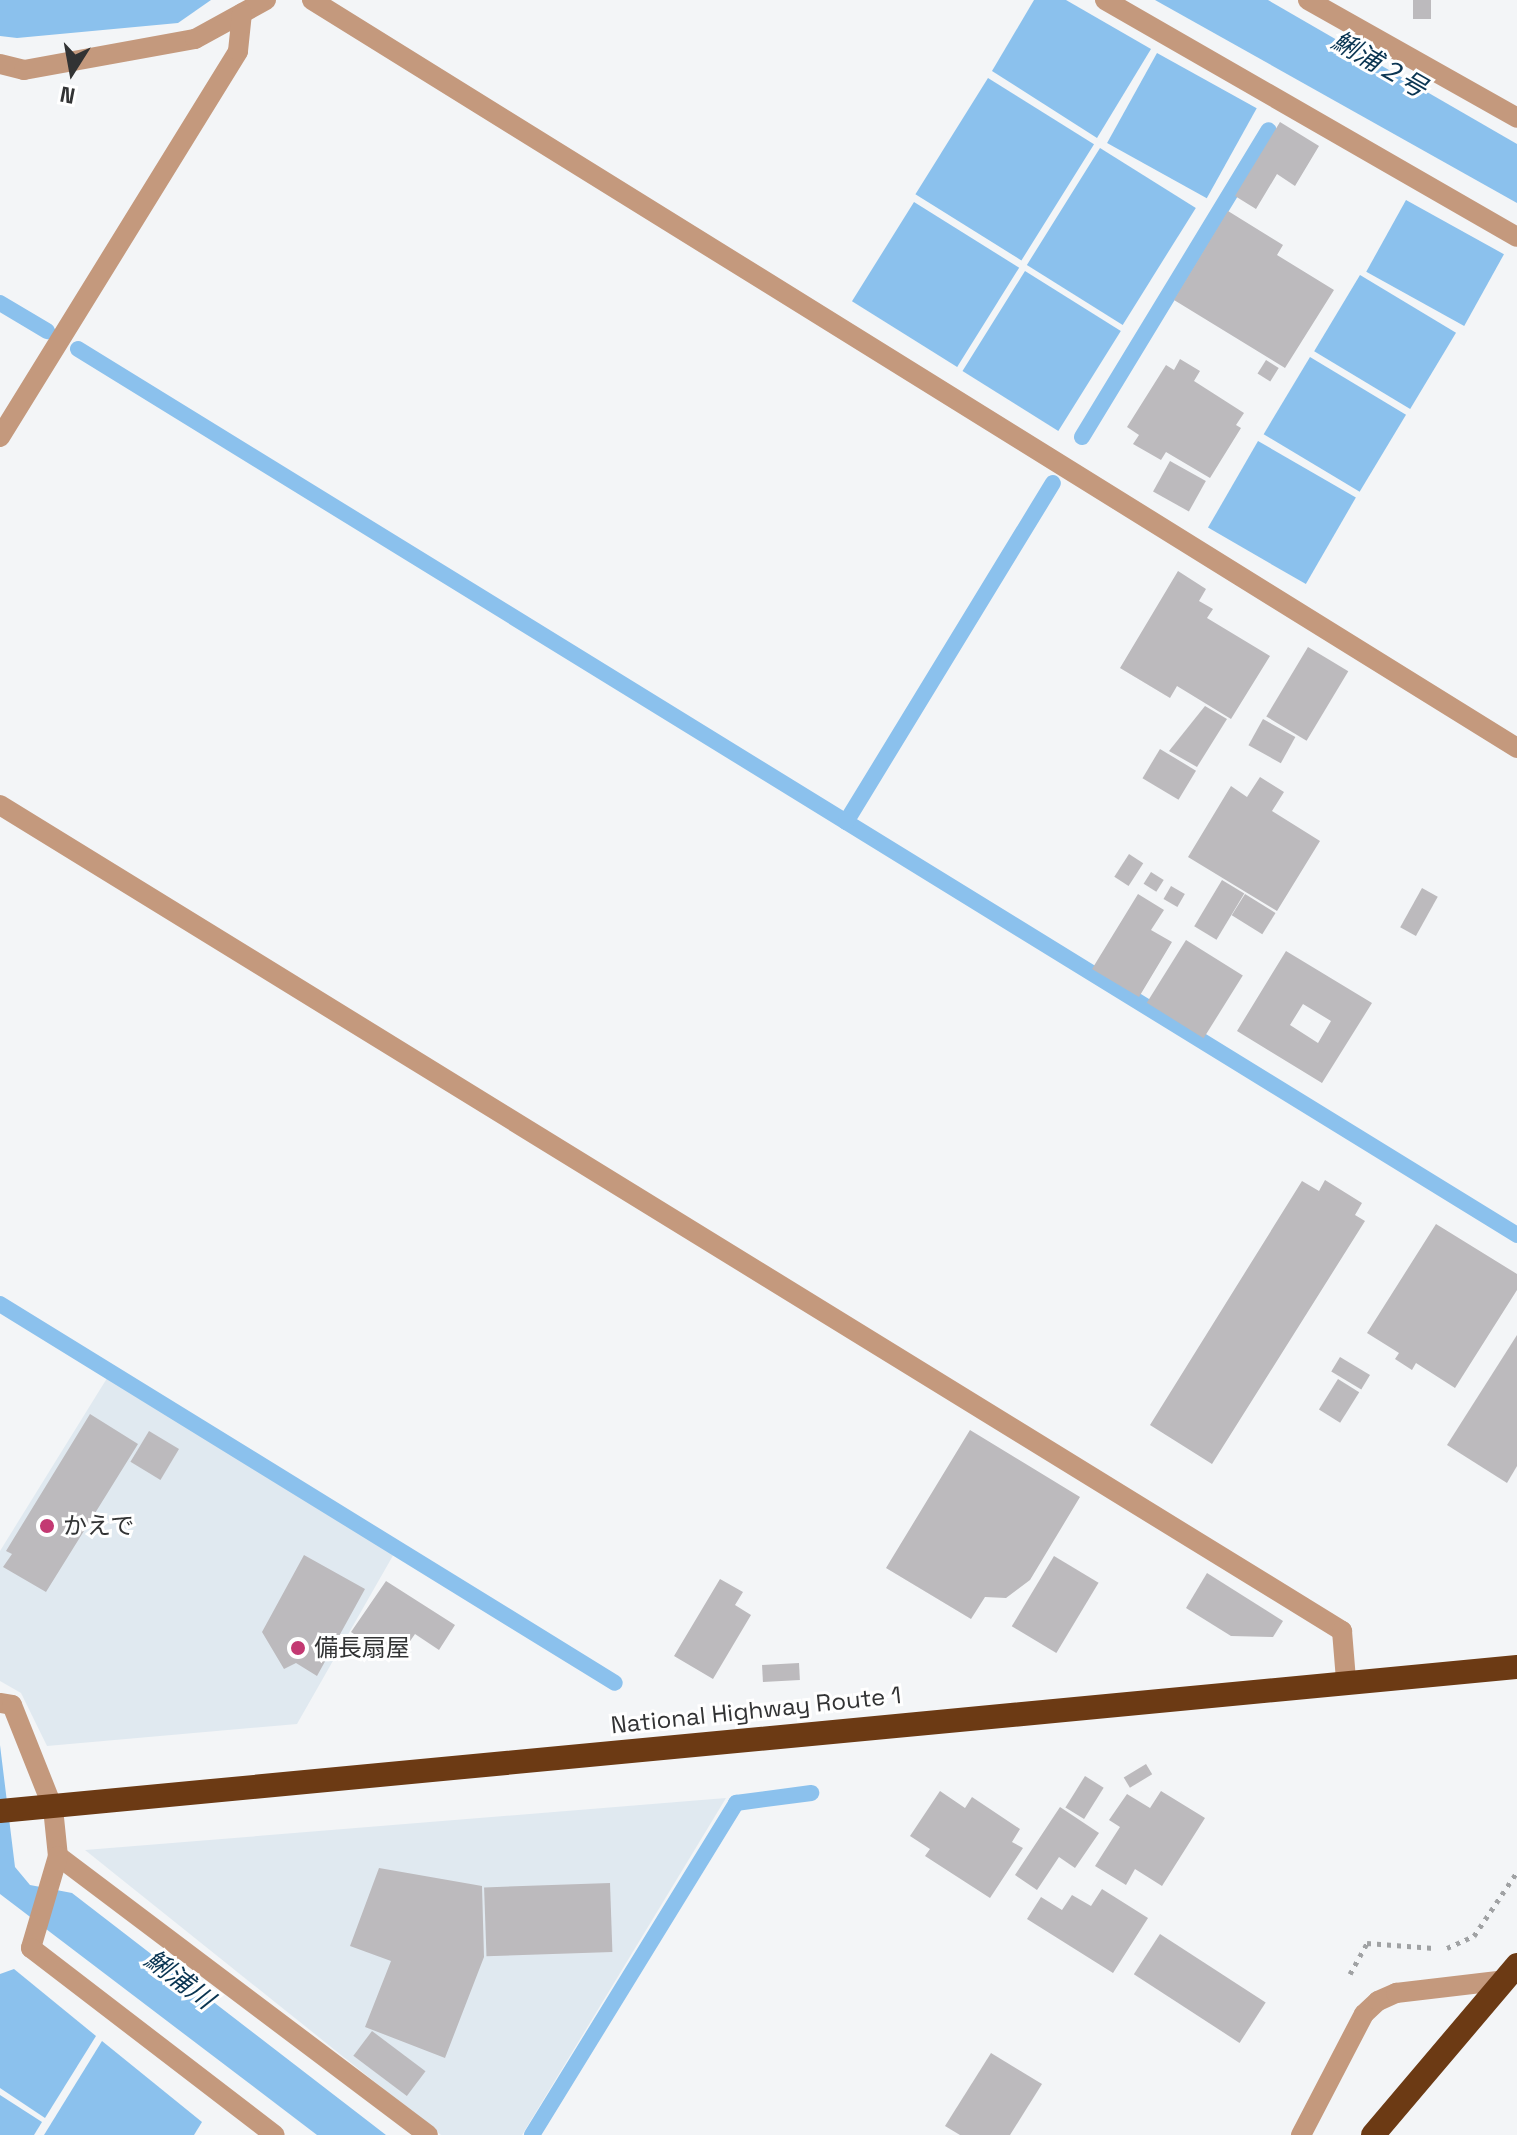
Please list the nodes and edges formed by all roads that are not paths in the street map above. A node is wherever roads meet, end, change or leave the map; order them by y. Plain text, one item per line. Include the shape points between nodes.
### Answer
1 (266, 0) edge
2 (312, 0) edge
3 (1105, 0) edge
4 (1308, 0) edge
5 (242, 13) junction
6 (0, 64) edge
7 (1517, 118) edge
8 (1517, 237) edge
9 (0, 437) edge
10 (1517, 748) edge
11 (0, 805) edge
12 (1517, 1667) edge
13 (1346, 1680) junction
14 (0, 1703) edge
15 (47, 1808) junction
16 (0, 1811) edge
17 (58, 1856) junction
18 (1512, 1973) edge
19 (275, 2135) edge
20 (428, 2135) edge
21 (1301, 2135) edge
22 (1373, 2135) edge

1 - 5 street
2 - 10 street
3 - 8 street
4 - 7 street
5 - 6 street via 195,39 24,70
5 - 9 street via 238,51
11 - 13 street via 1342,1631
12 - 13 highway, National Highway Route 1
13 - 15 highway, National Highway Route 1
14 - 15 street via 12,1705
15 - 16 highway, National Highway Route 1
15 - 17 street
17 - 19 street via 31,1948
17 - 20 street
18 - 21 street via 1396,1993 1378,2001 1364,2014
18 - 22 highway

